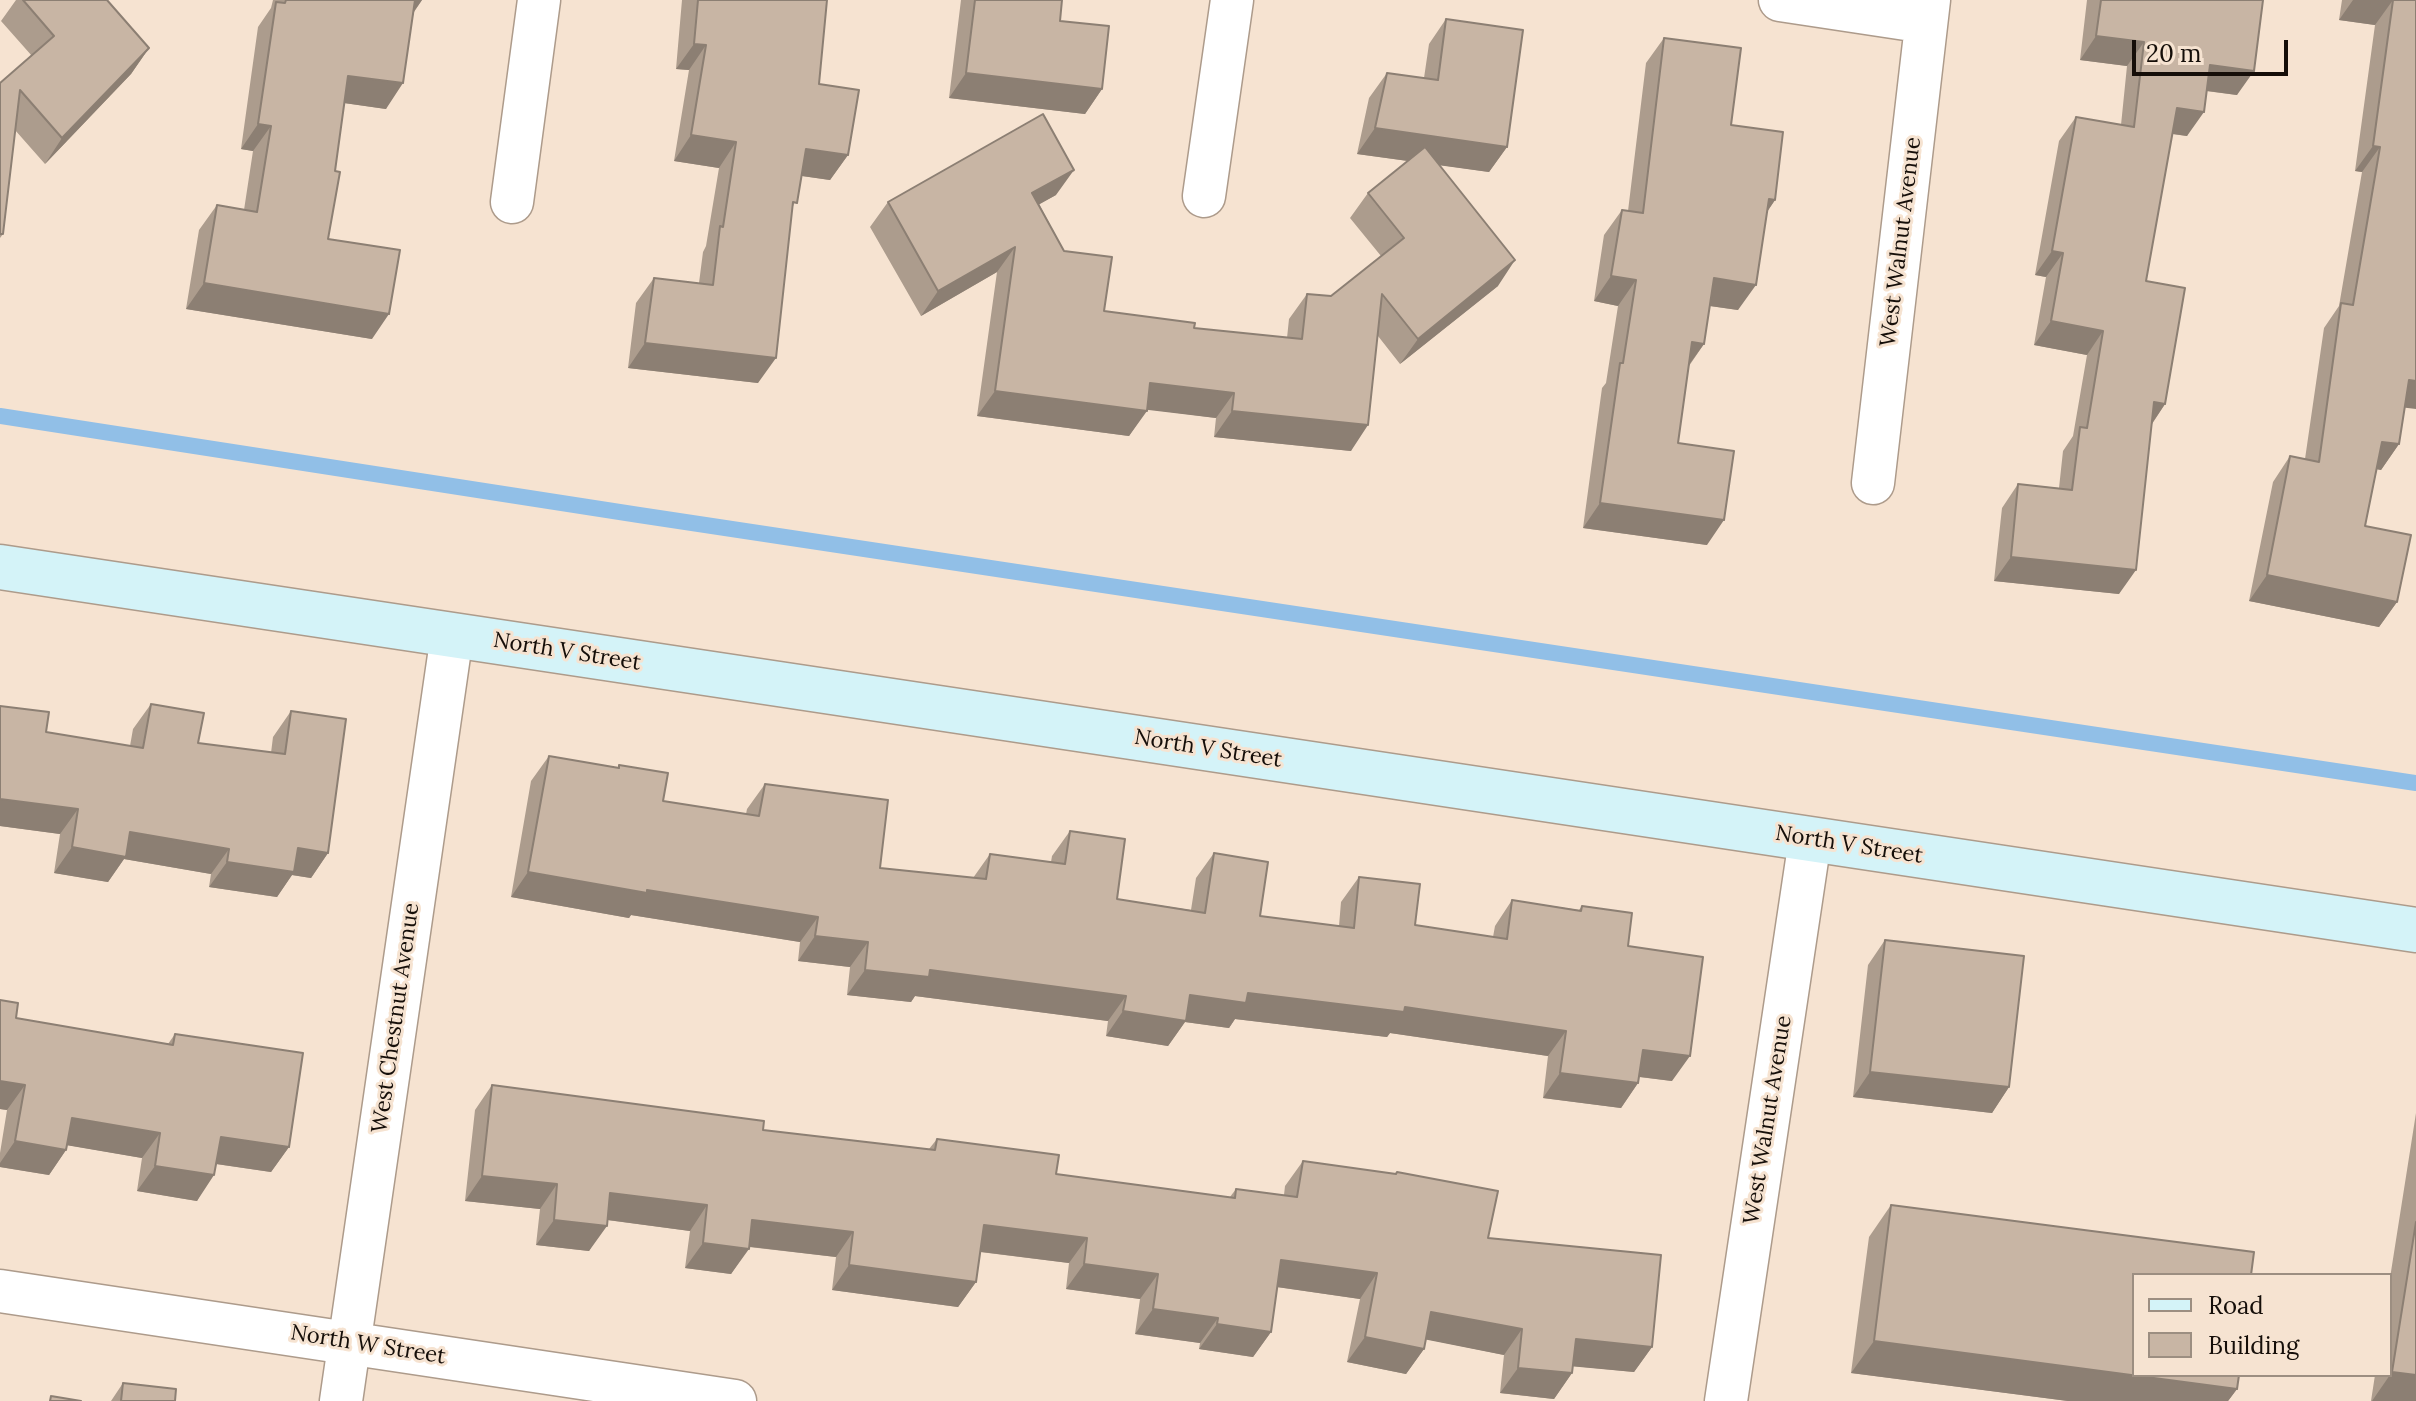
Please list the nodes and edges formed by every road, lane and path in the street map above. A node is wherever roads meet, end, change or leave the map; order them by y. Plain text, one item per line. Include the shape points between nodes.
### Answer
1 (539, 0) edge
2 (1232, 0) edge
3 (1780, 0) edge
4 (1928, 11) edge
5 (1204, 196) dead end
6 (512, 202) dead end
7 (1873, 483) dead end
8 (0, 567) edge
9 (452, 635) junction
10 (1810, 840) junction
11 (2416, 930) edge
12 (0, 1291) edge
13 (350, 1342) junction
14 (341, 1401) edge
15 (735, 1401) edge
16 (1726, 1401) edge

1 - 6 street
2 - 5 street
3 - 4 street
4 - 7 street, West Walnut Avenue
8 - 9 street, North V Street
9 - 10 street, North V Street
9 - 13 street, West Chestnut Avenue
10 - 11 street, North V Street
10 - 16 street, West Walnut Avenue
12 - 13 street, North W Street
13 - 14 street, West Chestnut Avenue
13 - 15 street, North W Street

